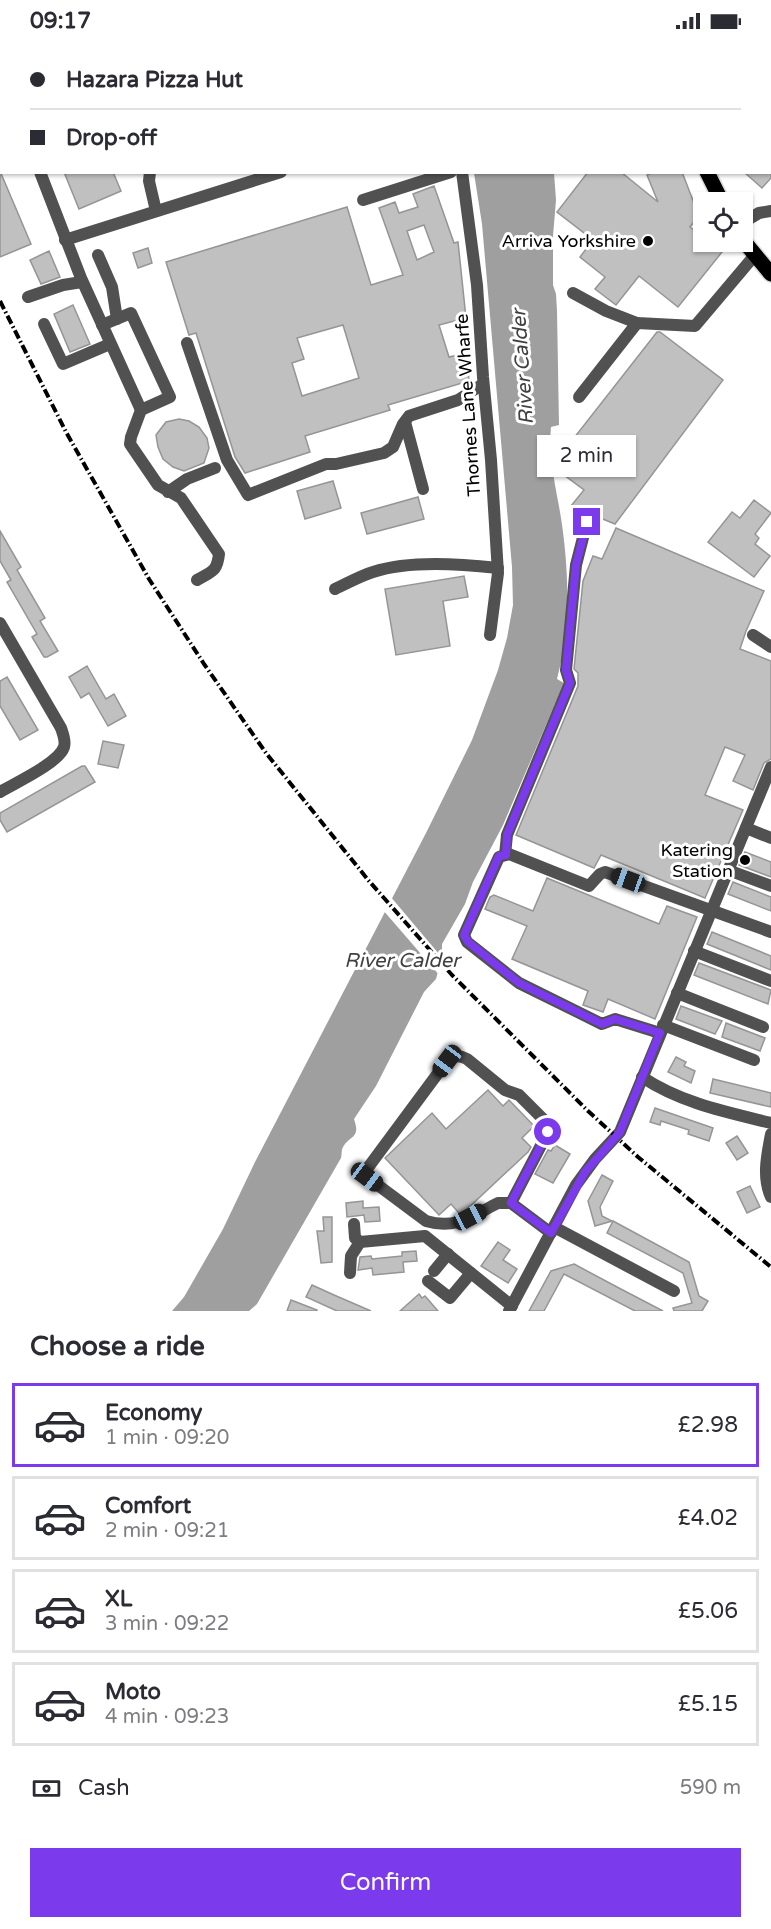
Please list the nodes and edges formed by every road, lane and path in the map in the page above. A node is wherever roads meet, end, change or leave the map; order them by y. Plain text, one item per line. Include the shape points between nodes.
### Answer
1 (41, 174) edge
2 (150, 174) edge
3 (275, 174) edge
4 (445, 174) edge
5 (462, 174) edge
6 (708, 174) edge
7 (717, 192) edge
8 (363, 200) dead end
9 (156, 211) junction
10 (771, 212) edge
11 (753, 217) edge
12 (65, 240) junction
13 (753, 252) edge
14 (98, 255) dead end
15 (755, 255) junction
16 (771, 274) edge
17 (81, 280) junction
18 (573, 293) dead end
19 (28, 297) dead end
20 (117, 319) junction
21 (637, 323) junction
22 (44, 324) dead end
23 (102, 325) junction
24 (187, 343) dead end
25 (110, 344) junction
26 (483, 384) junction
27 (579, 397) dead end
28 (141, 410) junction
29 (405, 422) junction
30 (215, 468) dead end
31 (423, 489) dead end
32 (168, 492) junction
33 (587, 522) dead end
34 (498, 568) junction
35 (197, 580) dead end
36 (335, 589) dead end
37 (2, 631) edge
38 (490, 635) dead end
39 (753, 635) dead end
40 (771, 647) edge
41 (771, 767) edge
42 (0, 792) edge
43 (765, 798) edge
44 (746, 828) junction
45 (771, 838) edge
46 (506, 855) junction
47 (728, 870) junction
48 (771, 886) edge
49 (711, 909) junction
50 (771, 932) edge
51 (694, 951) junction
52 (771, 981) edge
53 (677, 993) junction
54 (763, 1027) dead end
55 (662, 1029) junction
56 (754, 1060) dead end
57 (642, 1077) junction
58 (771, 1123) edge
59 (771, 1134) edge
60 (771, 1197) edge
61 (511, 1203) junction
62 (354, 1224) dead end
63 (552, 1230) junction
64 (360, 1242) junction
65 (448, 1254) junction
66 (350, 1273) dead end
67 (471, 1273) junction
68 (674, 1291) dead end
69 (511, 1308) edge

1 - 12 street
2 - 9 street
3 - 9 street
4 - 8 street
5 - 26 street, Thornes Lane Wharfe via 477,285
6 - 7 main road
9 - 12 street
10 - 11 street
12 - 17 street
13 - 15 main road
14 - 20 street via 112,287
15 - 16 main road
15 - 21 street via 695,326
17 - 19 street
17 - 23 street
18 - 21 street
20 - 23 street
20 - 28 street via 131,313 170,397
21 - 27 street
22 - 25 street via 63,364
23 - 25 street
24 - 29 street via 228,460 248,495 326,464 384,453 393,447
25 - 28 street
26 - 29 street via 458,400 409,416
26 - 34 street, Thornes Lane Wharfe
28 - 32 street via 130,444 158,485
29 - 31 street
30 - 32 street
32 - 35 street via 181,498 219,554 215,570
33 - 46 street via 576,565 566,670 570,683 507,835
34 - 36 street via 438,564 396,567
34 - 38 street, Thornes Lane Wharfe
37 - 42 street via 61,728 65,742 54,760
39 - 40 street
41 - 43 street
43 - 44 street
44 - 45 street
44 - 47 street
46 - 49 street via 589,886 605,872
46 - 55 street via 499,856 464,935 468,942 519,983 602,1024 615,1019
47 - 48 street
47 - 49 street
49 - 50 street
49 - 51 street
51 - 52 street
51 - 53 street
53 - 54 street
53 - 55 street
55 - 56 street
55 - 57 street
57 - 58 street via 690,1102
57 - 63 street via 617,1137 585,1172
59 - 60 street via 765,1170
61 - 61 street via 498,1203 453,1225 438,1225 416,1215 367,1177 367,1169 386,1142 452,1057 467,1059 505,1090 519,1095 548,1124 548,1132
61 - 63 street
62 - 64 street via 355,1238
63 - 68 street
63 - 69 street
64 - 65 street via 425,1236
64 - 66 street via 351,1256
65 - 67 street
65 - 67 street via 431,1276 450,1298
67 - 69 street

